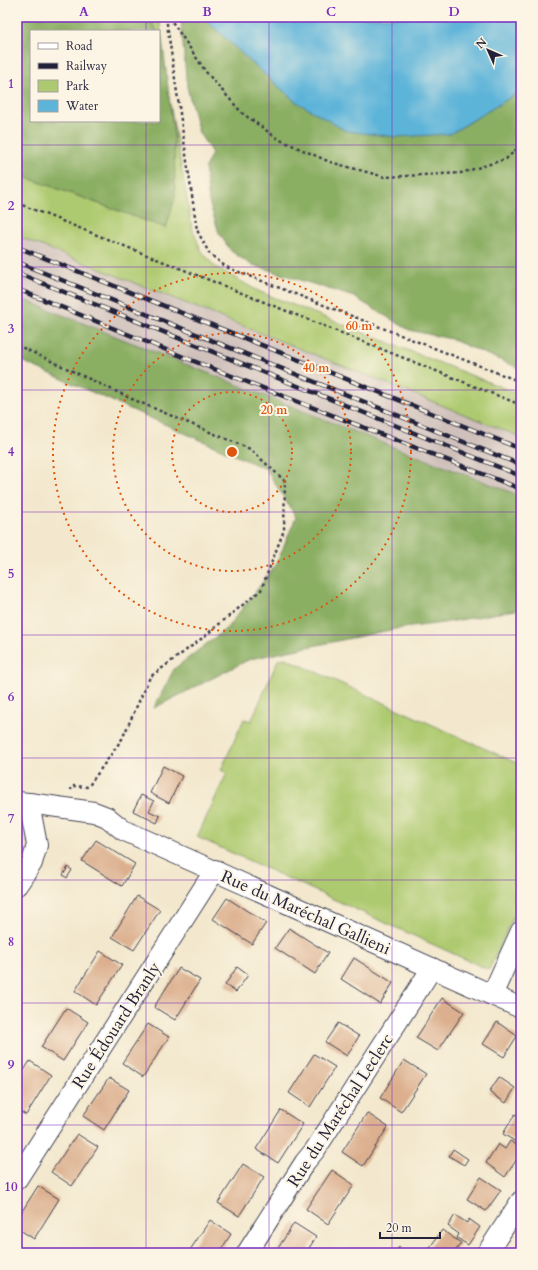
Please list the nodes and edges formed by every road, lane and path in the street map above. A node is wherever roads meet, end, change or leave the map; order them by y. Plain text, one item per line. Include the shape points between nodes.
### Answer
1 (167, 17) edge
2 (521, 145) edge
3 (17, 203) edge
4 (17, 345) edge
5 (521, 382) edge
6 (521, 405) edge
7 (88, 787) dead end
8 (23, 802) edge
9 (215, 870) junction
10 (17, 885) edge
11 (521, 931) edge
12 (432, 968) junction
13 (492, 995) junction
14 (521, 1008) edge
15 (17, 1179) edge
16 (521, 1201) edge
17 (247, 1253) edge
18 (487, 1253) edge

1 - 2 path via 206,72 242,113 278,139 330,162 385,177 461,174 506,159
1 - 5 path via 197,230 209,253 226,266
3 - 6 path
4 - 7 path via 132,399 250,448 285,481 284,530 262,590 196,644 150,677 122,739
8 - 9 street, Rue du Maréchal Gallieni via 94,812 123,830
8 - 10 street via 37,845 32,863
9 - 12 street, Rue du Maréchal Gallieni
9 - 15 street, Rue Édouard Branly
11 - 13 street
12 - 13 street, Rue du Maréchal Gallieni
12 - 17 street, Rue du Maréchal Leclerc
13 - 14 street, Rue du Maréchal Gallieni
16 - 18 street

